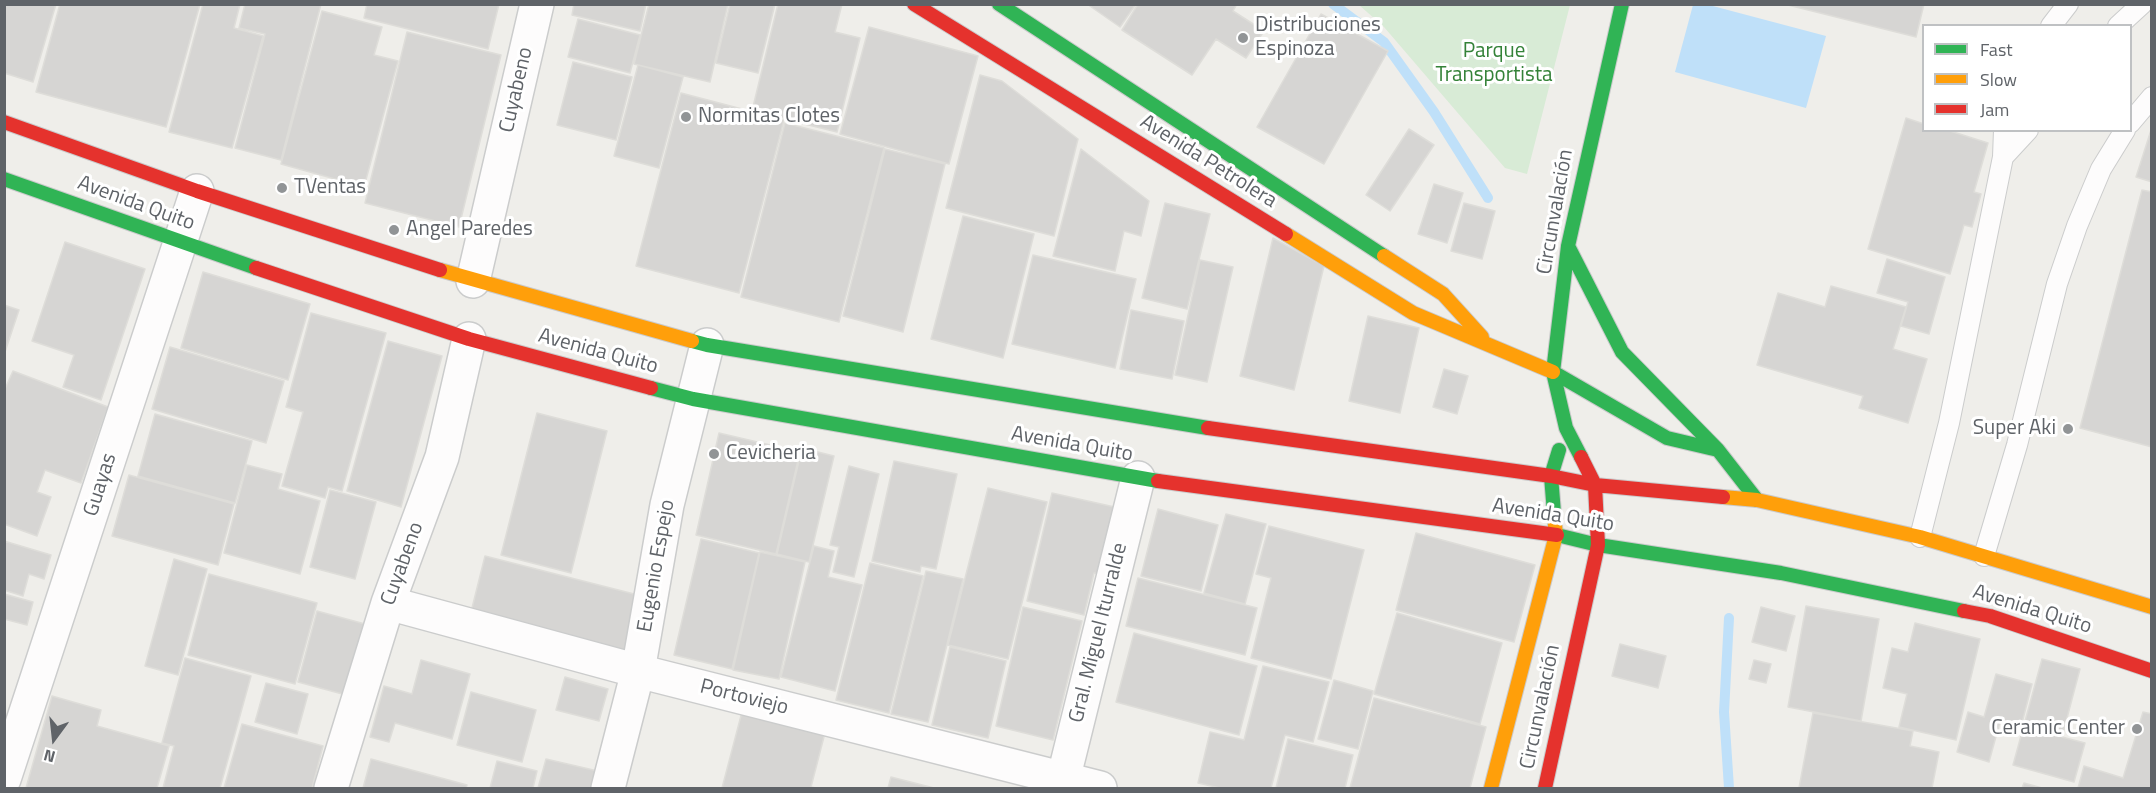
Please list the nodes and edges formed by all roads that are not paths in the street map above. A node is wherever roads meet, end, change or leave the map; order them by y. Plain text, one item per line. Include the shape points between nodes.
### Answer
1 (537, 4) edge
2 (914, 4) edge
3 (999, 4) edge
4 (1622, 4) edge
5 (2068, 4) edge
6 (2142, 4) edge
7 (2053, 24) edge
8 (2120, 24) edge
9 (2151, 97) edge
10 (2132, 121) edge
11 (4, 122) edge
12 (2004, 132) edge
13 (2026, 132) edge
14 (2124, 132) edge
15 (2003, 157) junction
16 (4, 179) edge
17 (197, 191) junction
18 (180, 242) junction
19 (1568, 246) junction
20 (473, 281) junction
21 (469, 339) junction
22 (1487, 343) junction
23 (707, 345) junction
24 (1553, 372) junction
25 (693, 399) junction
26 (1566, 428) junction
27 (1718, 450) junction
28 (1551, 476) junction
29 (1138, 478) junction
30 (1595, 485) junction
31 (1757, 500) junction
32 (1556, 536) junction
33 (1920, 537) junction
34 (1598, 545) junction
35 (1984, 556) junction
36 (388, 603) junction
37 (2151, 607) edge
38 (638, 671) junction
39 (2151, 671) edge
40 (4, 779) edge
41 (1062, 784) edge
42 (332, 789) edge
43 (608, 789) edge
44 (1100, 789) edge
45 (1491, 789) edge
46 (1545, 789) edge

1 - 20 street, Cuyabeno
2 - 22 main road, Avenida Petrolera via 1413,313
3 - 22 main road, Avenida Petrolera via 1443,294
4 - 19 main road, Circunvalación
5 - 7 lane
6 - 8 lane
9 - 10 lane
11 - 17 main road, Avenida Quito
12 - 15 lane
13 - 15 lane
14 - 35 lane via 2102,169 2060,274
15 - 33 lane via 1948,423
16 - 18 main road, Avenida Quito
17 - 18 street, Guayas
17 - 20 main road, Avenida Quito
18 - 21 main road, Avenida Quito
18 - 40 street, Guayas
19 - 24 main road, Circunvalación
19 - 27 main road via 1622,352
20 - 23 main road, Avenida Quito
21 - 25 main road, Avenida Quito
21 - 36 street, Cuyabeno via 442,457
22 - 24 main road, Avenida Petrolera
23 - 25 street, Eugenio Espejo
23 - 28 main road, Avenida Quito via 1152,420
24 - 26 main road, Circunvalación
24 - 27 main road, Avenida Petrolera via 1667,438
25 - 29 main road, Avenida Quito
25 - 38 street, Eugenio Espejo via 667,505
26 - 28 main road, Circunvalación
26 - 30 main road, Circunvalación
27 - 31 main road
28 - 30 main road, Avenida Quito
28 - 32 main road, Circunvalación
29 - 32 main road, Avenida Quito
29 - 41 street, Gral. Miguel Iturralde
30 - 31 main road, Avenida Quito
30 - 34 main road, Circunvalación
31 - 33 main road, Avenida Quito
32 - 34 main road, Avenida Quito
32 - 45 main road, Circunvalación
33 - 35 main road, Avenida Quito
34 - 39 main road, Avenida Quito via 1781,573 1990,616
34 - 46 main road, Circunvalación
35 - 37 main road, Avenida Quito
36 - 38 street, Portoviejo
36 - 42 street, Cuyabeno
38 - 41 street, Portoviejo
38 - 43 street, Eugenio Espejo
41 - 44 street, Portoviejo

